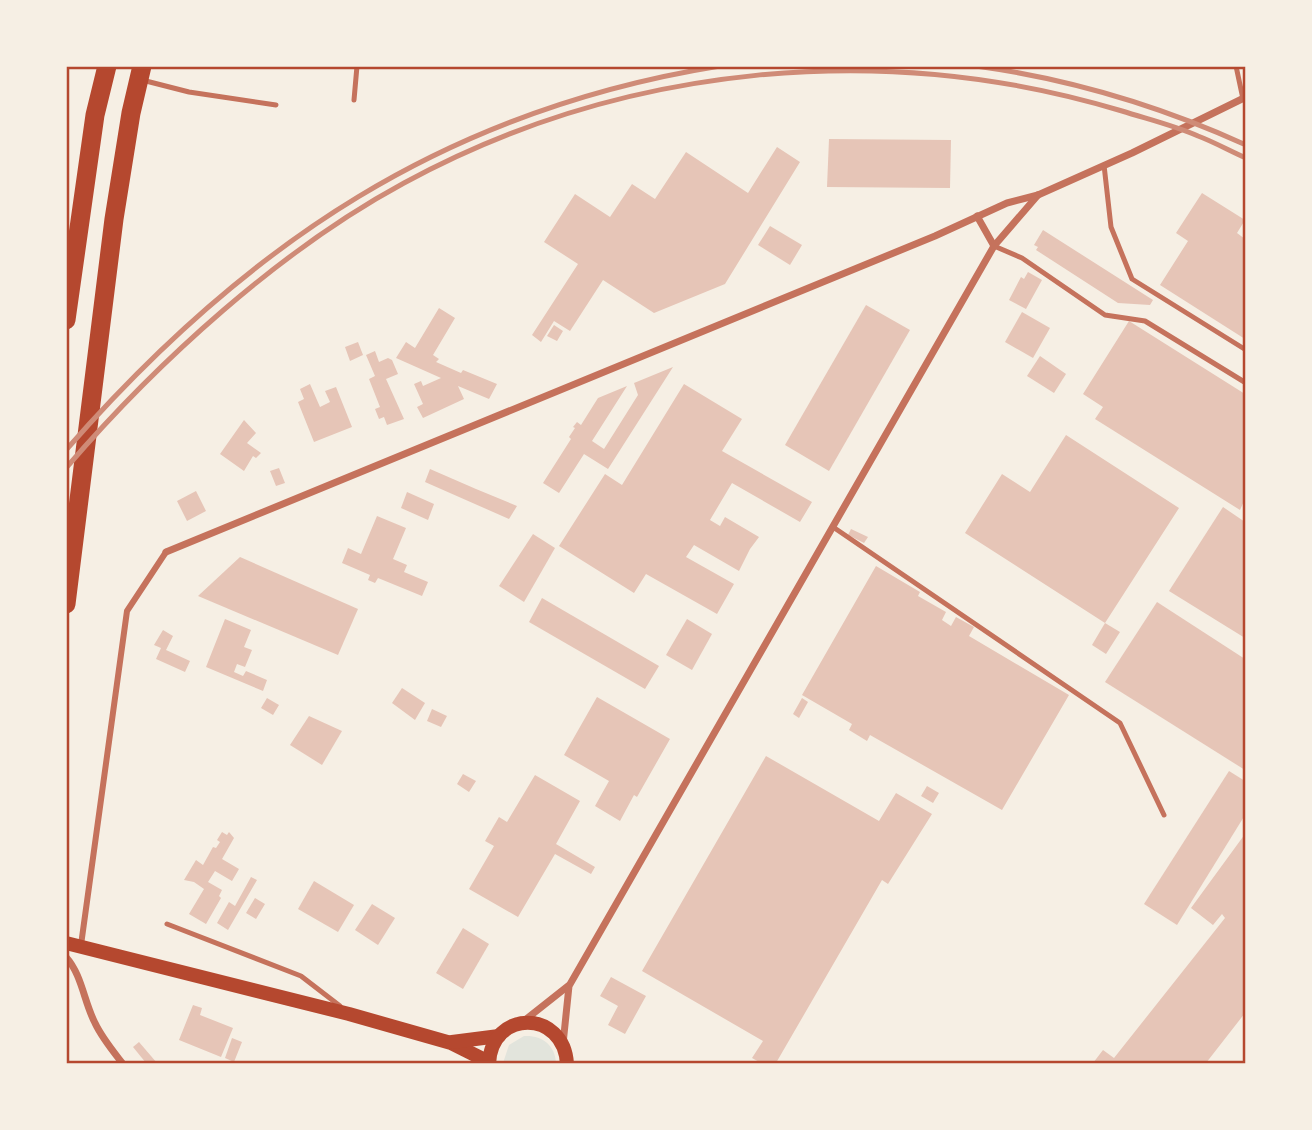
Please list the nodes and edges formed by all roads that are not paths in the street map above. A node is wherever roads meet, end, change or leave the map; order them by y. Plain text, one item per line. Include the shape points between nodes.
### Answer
1 (107, 66) edge
2 (358, 66) edge
3 (1236, 66) edge
4 (141, 73) edge
5 (1244, 98) edge
6 (354, 100) dead end
7 (276, 105) dead end
8 (1104, 165) junction
9 (1038, 195) junction
10 (977, 216) junction
11 (994, 246) junction
12 (66, 320) edge
13 (1245, 350) edge
14 (1245, 383) edge
15 (833, 527) junction
16 (166, 552) joint
17 (66, 604) edge
18 (1164, 815) dead end
19 (167, 924) dead end
20 (74, 944) edge
21 (66, 957) edge
22 (569, 986) junction
23 (349, 1014) junction
24 (522, 1023) junction
25 (499, 1035) junction
26 (450, 1043) junction
27 (564, 1044) junction
28 (123, 1063) edge
29 (489, 1063) edge
30 (567, 1063) edge

1 - 12 highway via 95,115
2 - 6 lane
3 - 5 lane
4 - 7 lane via 189,92
4 - 17 highway via 114,219
5 - 8 street
8 - 9 street
8 - 13 lane via 1111,227 1132,279
9 - 10 street
9 - 11 street
10 - 11 street
10 - 16 street
11 - 14 lane via 1023,258 1105,315 1144,321
11 - 15 street
15 - 18 lane via 1120,723
15 - 22 street
16 - 20 street via 127,611
19 - 23 lane via 302,976
20 - 23 main road
21 - 28 street via 94,1022
22 - 24 street
22 - 27 street
23 - 26 main road
24 - 25 main road
24 - 27 main road via 550,1029
25 - 26 main road
25 - 29 main road
26 - 29 main road
27 - 30 main road

